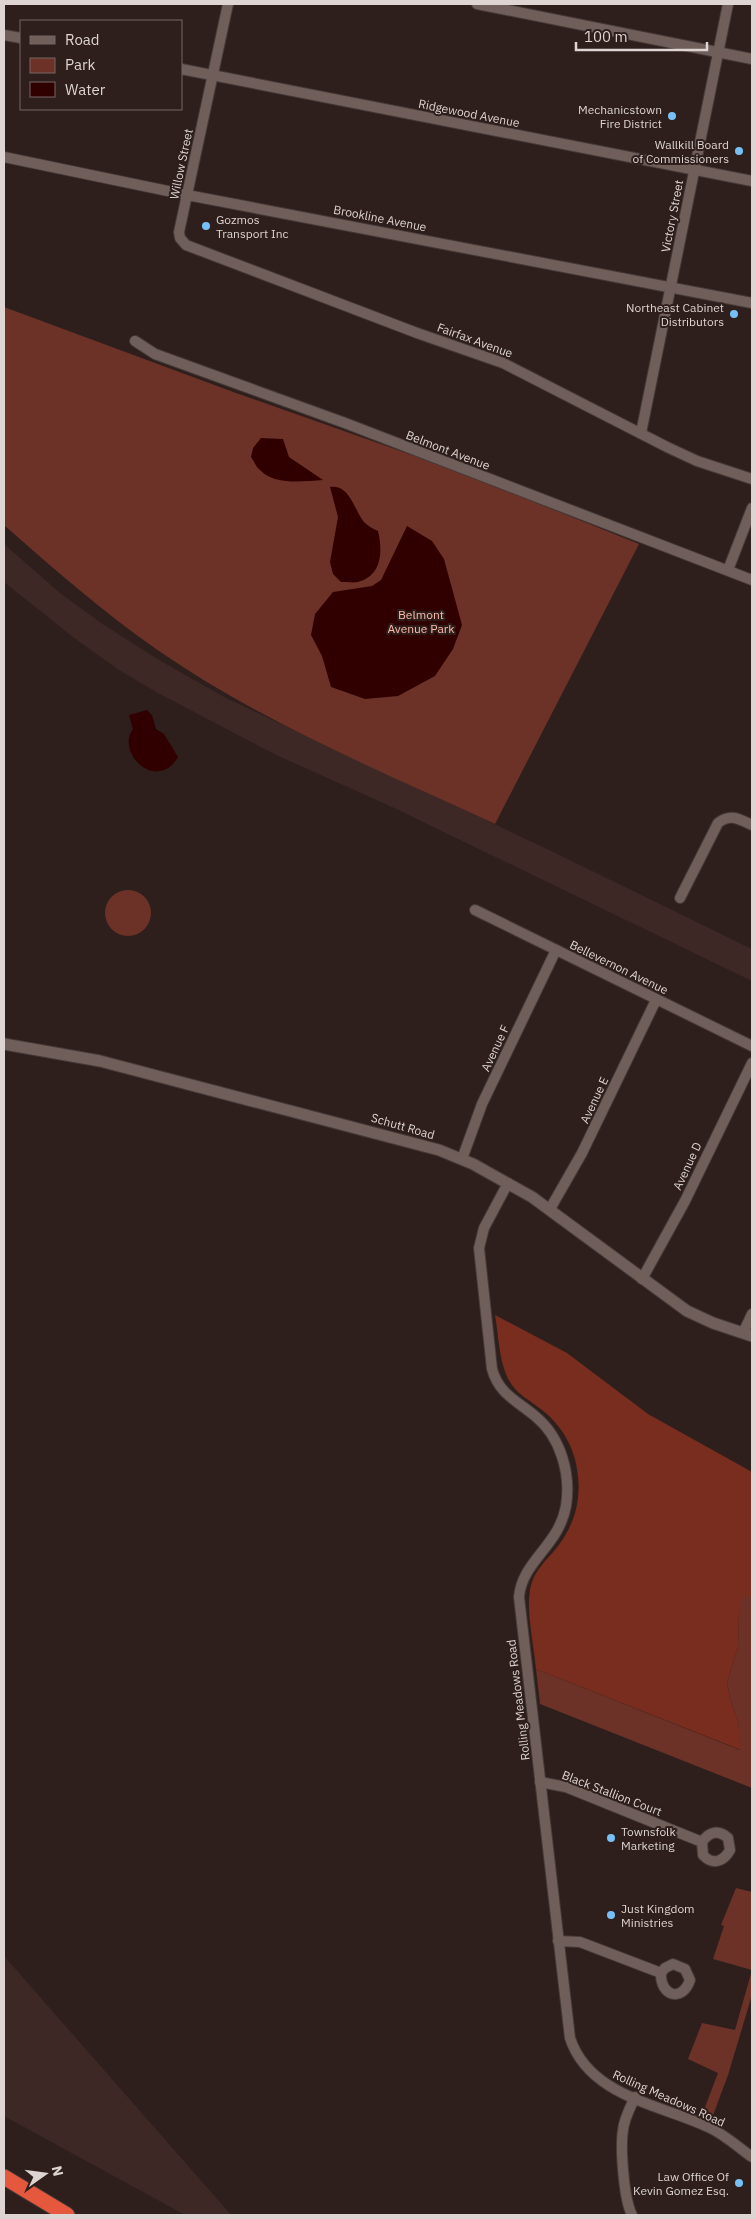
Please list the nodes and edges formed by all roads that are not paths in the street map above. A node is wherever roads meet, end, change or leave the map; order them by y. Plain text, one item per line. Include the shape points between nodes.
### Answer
1 (228, 4) edge
2 (476, 4) edge
3 (728, 4) edge
4 (4, 35) edge
5 (20, 38) edge
6 (719, 53) junction
7 (752, 59) edge
8 (182, 69) edge
9 (213, 75) junction
10 (4, 157) edge
11 (694, 170) junction
12 (752, 181) edge
13 (187, 195) junction
14 (182, 241) joint
15 (671, 286) junction
16 (752, 303) edge
17 (135, 341) dead end
18 (641, 433) junction
19 (752, 479) edge
20 (752, 508) edge
21 (728, 570) junction
22 (752, 580) edge
23 (752, 825) edge
24 (680, 898) dead end
25 (474, 910) dead end
26 (556, 950) junction
27 (656, 1000) junction
28 (4, 1044) edge
29 (752, 1046) edge
30 (752, 1063) edge
31 (462, 1159) junction
32 (508, 1183) junction
33 (550, 1209) junction
34 (642, 1279) junction
35 (752, 1314) edge
36 (748, 1334) edge
37 (540, 1782) junction
38 (702, 1842) dead end
39 (558, 1941) junction
40 (661, 1973) dead end
41 (635, 2097) junction
42 (752, 2157) edge
43 (4, 2177) edge
44 (67, 2215) edge
45 (632, 2215) edge

1 - 9 street, Willow Street
2 - 6 street
3 - 6 street, Victory Street
4 - 5 street
6 - 7 street
6 - 11 street, Victory Street
8 - 9 street, Ridgewood Avenue
9 - 11 street, Ridgewood Avenue
9 - 13 street, Willow Street
10 - 13 street, Brookline Avenue
11 - 12 street, Ridgewood Avenue
11 - 15 street, Victory Street
13 - 14 street, Willow Street via 179,232
13 - 15 street, Brookline Avenue
14 - 18 street, Fairfax Avenue via 186,246 503,363
15 - 16 street, Brookline Avenue
15 - 18 street, Victory Street
17 - 21 street, Belmont Avenue via 155,354
18 - 19 street, Fairfax Avenue via 698,461
20 - 21 street
21 - 22 street, Belmont Avenue
23 - 24 street via 734,817 725,817 718,823
25 - 26 street, Bellevernon Avenue
26 - 27 street, Bellevernon Avenue
26 - 31 street, Avenue F via 482,1104
27 - 29 street, Bellevernon Avenue
27 - 33 street, Avenue E via 582,1153
28 - 31 street, Schutt Road via 100,1061 392,1136
30 - 34 street, Avenue D via 685,1201
31 - 32 street, Schutt Road
32 - 33 street, Schutt Road
32 - 37 street, Rolling Meadows Road via 484,1228 479,1248 492,1369 503,1392 535,1416 551,1433 562,1456 567,1482 566,1508 558,1530 525,1574 519,1596
33 - 34 street, Schutt Road
34 - 36 street, Schutt Road via 688,1311
35 - 36 street
37 - 38 street, Black Stallion Court via 566,1787
37 - 39 street, Rolling Meadows Road
39 - 40 street via 580,1942
39 - 41 street, Rolling Meadows Road via 573,2048 598,2079
41 - 42 street, Rolling Meadows Road via 707,2126
41 - 45 street via 622,2133 627,2201
43 - 44 highway

